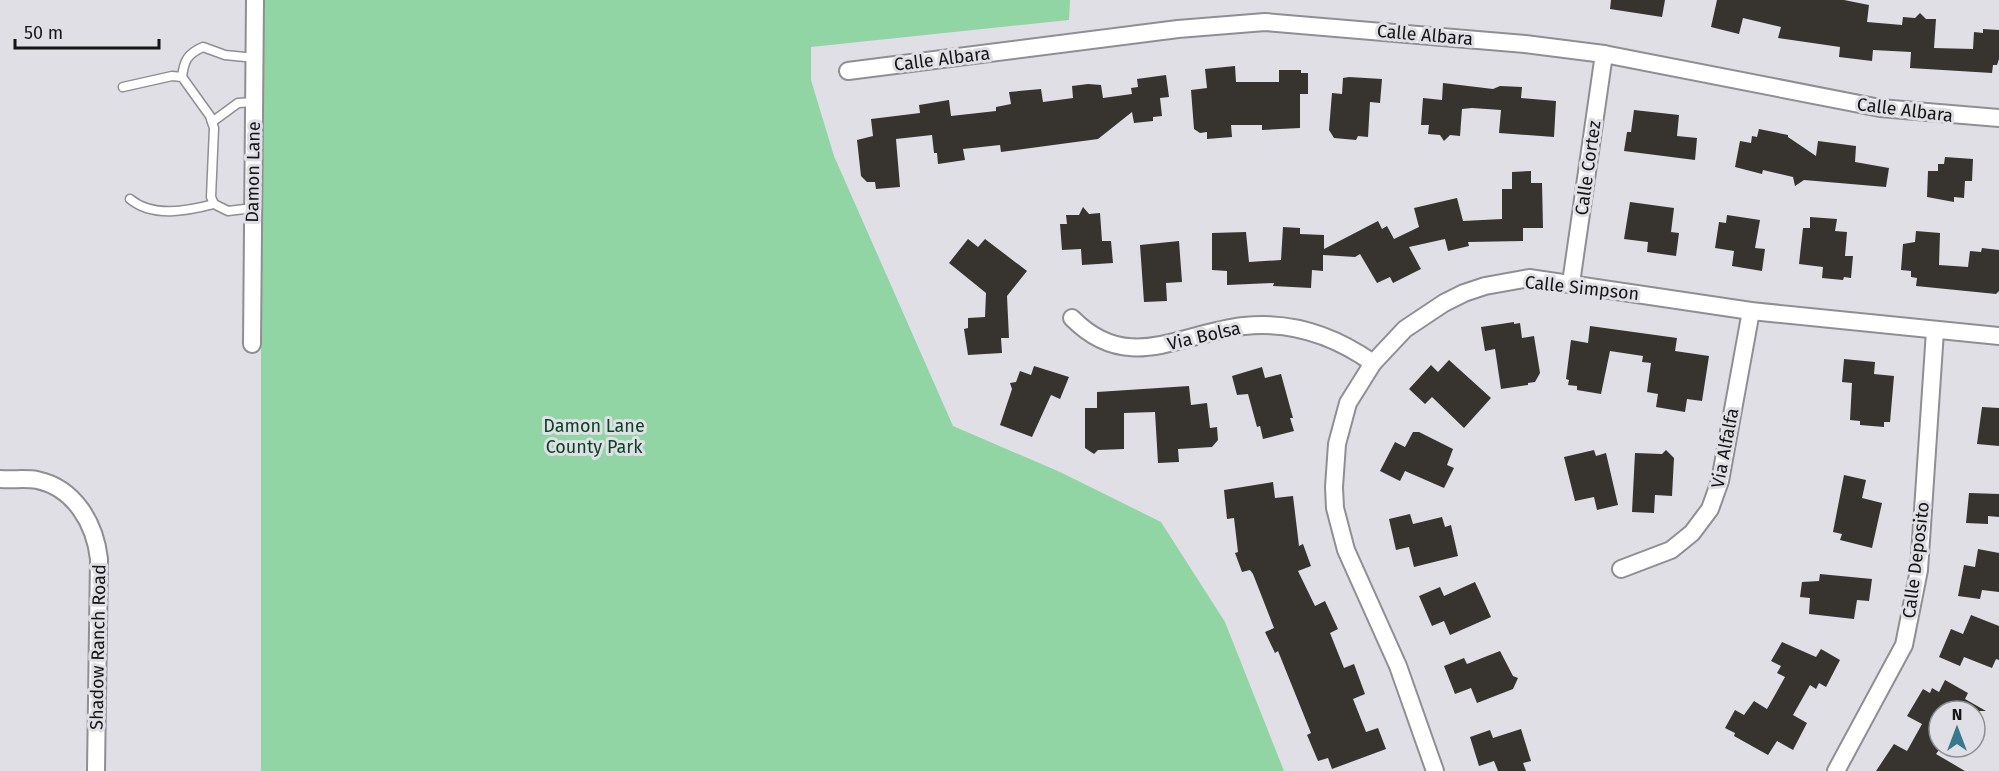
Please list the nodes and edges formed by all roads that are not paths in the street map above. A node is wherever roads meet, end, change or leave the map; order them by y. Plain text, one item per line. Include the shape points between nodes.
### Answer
1 (255, 0) edge
2 (1604, 54) junction
3 (255, 58) junction
4 (848, 71) dead end
5 (182, 77) junction
6 (123, 87) dead end
7 (254, 102) junction
8 (1999, 118) edge
9 (212, 122) junction
10 (130, 199) dead end
11 (214, 204) junction
12 (253, 208) junction
13 (1571, 283) junction
14 (1751, 311) junction
15 (1072, 318) dead end
16 (1935, 331) junction
17 (1999, 336) edge
18 (252, 344) dead end
19 (1373, 363) junction
20 (0, 480) edge
21 (1621, 569) dead end
22 (96, 771) edge
23 (1435, 771) edge
24 (1836, 771) edge

1 - 3 street, Damon Lane
2 - 4 street, Calle Albara via 1265,22 1178,29
2 - 8 street, Calle Albara via 1880,108
2 - 13 street, Calle Cortez
3 - 5 lane via 225,55 202,47 184,62
3 - 7 street, Damon Lane
5 - 6 lane
5 - 9 lane
7 - 9 lane via 238,103
7 - 12 street, Damon Lane
9 - 11 lane
10 - 11 lane via 141,208 154,210 187,211
11 - 12 lane via 228,211
12 - 18 street, Damon Lane
13 - 14 street, Calle Simpson
13 - 19 street, Calle Simpson via 1529,279 1485,286 1464,294 1405,329
14 - 16 street, Calle Simpson
14 - 21 street, Via Alfalfa via 1720,481 1710,509 1692,533 1671,550
15 - 19 street, Via Bolsa via 1101,340 1142,349 1226,329 1284,326 1340,343
16 - 17 street, Calle Simpson
16 - 24 street, Calle Deposito via 1918,570 1904,645
19 - 23 street, Calle Simpson via 1348,403 1341,423 1334,465 1335,508 1346,550 1398,666
20 - 22 street, Shadow Ranch Road via 36,480 56,486 79,507 93,531 99,559

